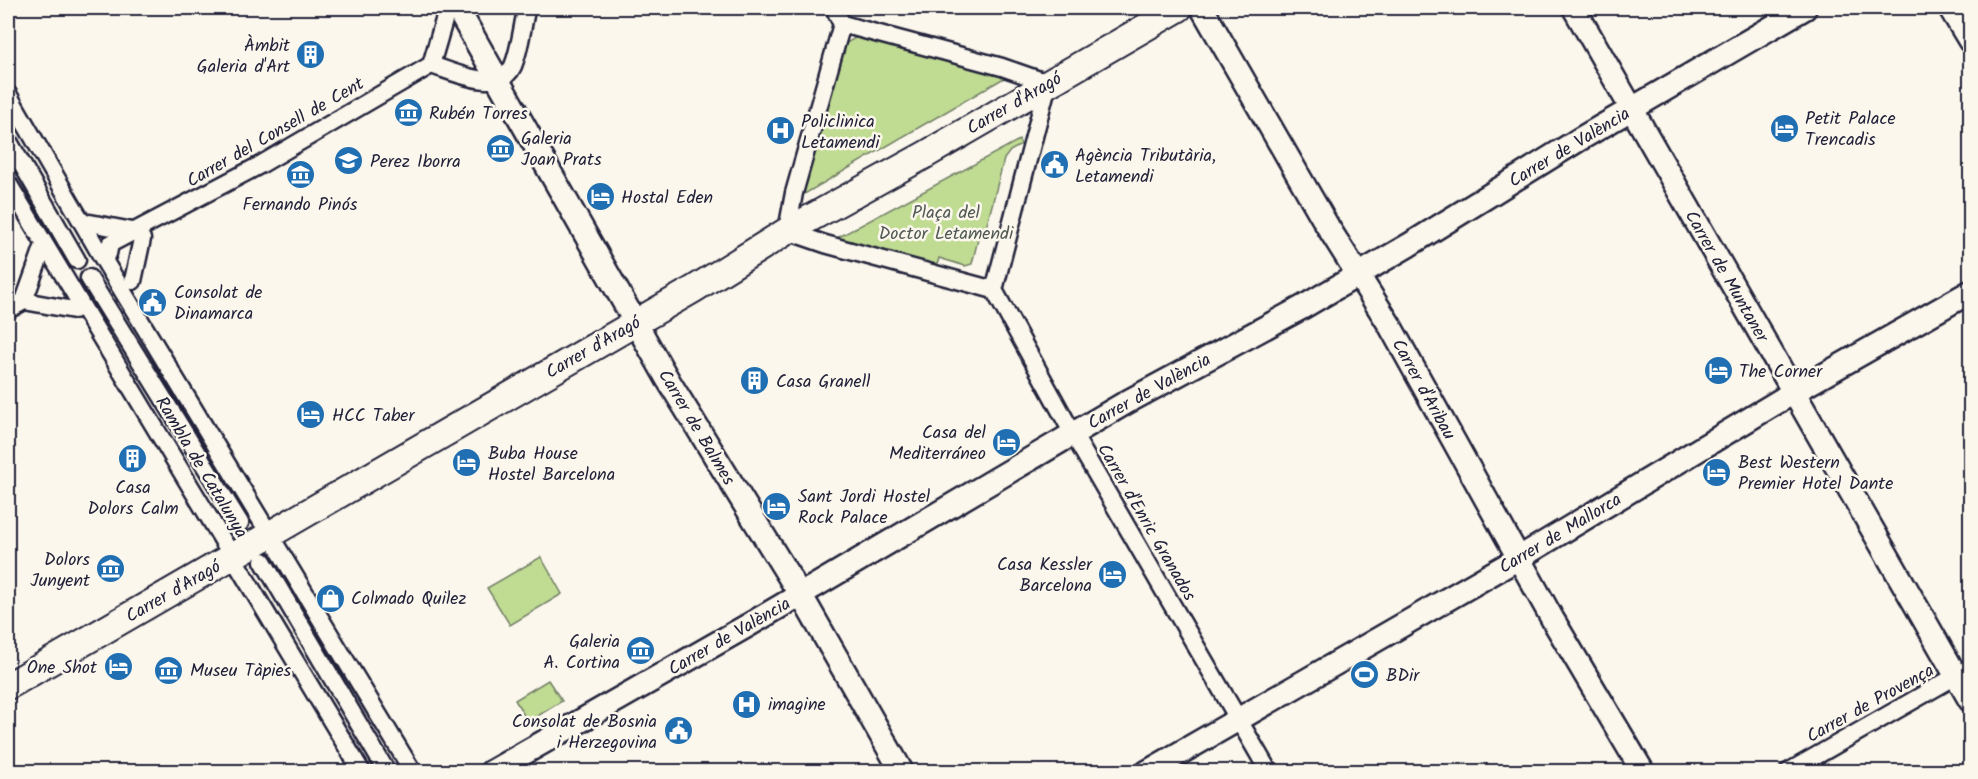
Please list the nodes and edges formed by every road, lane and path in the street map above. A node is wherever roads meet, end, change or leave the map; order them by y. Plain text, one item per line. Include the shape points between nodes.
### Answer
1 (451, 8) edge
2 (457, 8) edge
3 (834, 8) edge
4 (1179, 8) edge
5 (1202, 8) edge
6 (1574, 8) edge
7 (1805, 8) edge
8 (1950, 8) edge
9 (523, 9) edge
10 (842, 24) junction
11 (1971, 41) edge
12 (439, 68) junction
13 (498, 78) junction
14 (1048, 83) junction
15 (8, 94) edge
16 (1632, 109) junction
17 (8, 140) edge
18 (8, 183) edge
19 (90, 224) junction
20 (787, 231) junction
21 (138, 232) junction
22 (44, 245) junction
23 (108, 254) dead end
24 (77, 260) dead end
25 (1357, 274) junction
26 (89, 279) dead end
27 (133, 281) dead end
28 (994, 290) junction
29 (1971, 292) edge
30 (24, 301) junction
31 (8, 310) edge
32 (74, 310) dead end
33 (636, 322) junction
34 (1794, 392) junction
35 (1073, 434) junction
36 (240, 523) dead end
37 (269, 535) junction
38 (233, 556) junction
39 (1519, 558) junction
40 (262, 561) dead end
41 (799, 595) junction
42 (1964, 672) edge
43 (8, 687) edge
44 (1971, 700) edge
45 (1238, 720) junction
46 (362, 771) edge
47 (387, 771) edge
48 (413, 771) edge
49 (491, 771) edge
50 (902, 771) edge
51 (1147, 771) edge
52 (1269, 771) edge
53 (1643, 771) edge
54 (1788, 771) edge

1 - 12 street
2 - 13 main road, Carrer de Balmes
3 - 10 street
4 - 14 main road, Carrer d'Aragó
5 - 25 main road, Carrer d'Aribau
6 - 16 main road, Carrer de Muntaner
7 - 16 main road, Carrer de València
8 - 11 main road
9 - 13 street via 513,67
10 - 14 street
10 - 20 street
12 - 13 street via 483,81
12 - 21 street, Carrer del Consell de Cent
13 - 33 main road, Carrer de Balmes
14 - 20 main road, Carrer d'Aragó
14 - 28 street
15 - 19 street, Rambla de Catalunya
16 - 25 main road, Carrer de València
16 - 34 main road, Carrer de Muntaner
17 - 24 street
18 - 22 street, Rambla de Catalunya
19 - 21 street
19 - 37 street, Rambla de Catalunya
20 - 28 street
20 - 33 main road, Carrer d'Aragó
21 - 23 street, Carrer del Consell de Cent via 110,244
21 - 27 street via 142,239
22 - 30 street
22 - 38 street, Rambla de Catalunya
25 - 35 main road, Carrer de València
25 - 39 main road, Carrer d'Aribau via 1389,324
26 - 36 street, Rambla de Catalunya
28 - 35 street, Carrer d'Enric Granados
29 - 34 main road, Carrer de Mallorca
30 - 31 street
30 - 32 street
33 - 37 main road, Carrer d'Aragó
33 - 41 main road, Carrer de Balmes
34 - 39 main road, Carrer de Mallorca
34 - 42 main road, Carrer de Muntaner
35 - 41 main road, Carrer de València
35 - 45 street, Carrer d'Enric Granados
37 - 38 main road, Carrer d'Aragó
37 - 48 street, Rambla de Catalunya
38 - 43 main road, Carrer d'Aragó
38 - 46 street, Rambla de Catalunya
39 - 45 main road, Carrer de Mallorca
39 - 53 main road, Carrer d'Aribau
40 - 47 street
41 - 49 main road, Carrer de València
41 - 50 main road, Carrer de Balmes
42 - 44 main road, Carrer de Muntaner
42 - 54 street, Carrer de Provença
45 - 51 main road, Carrer de Mallorca
45 - 52 street, Carrer d'Enric Granados

